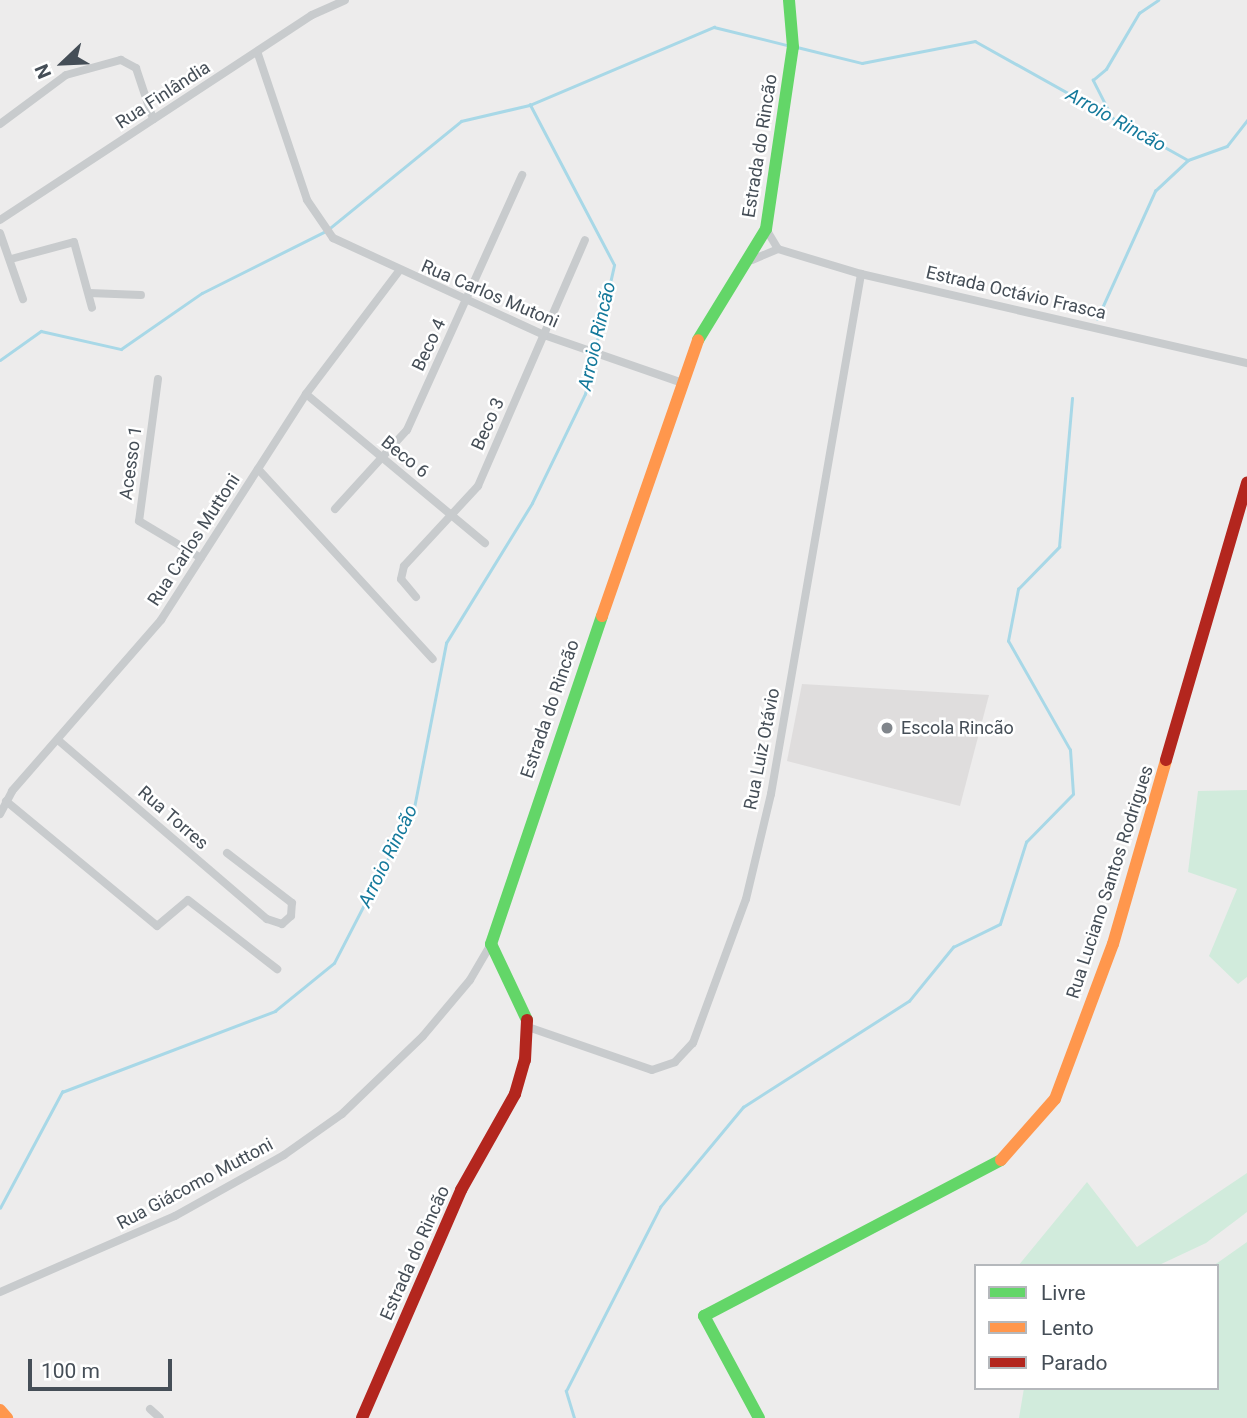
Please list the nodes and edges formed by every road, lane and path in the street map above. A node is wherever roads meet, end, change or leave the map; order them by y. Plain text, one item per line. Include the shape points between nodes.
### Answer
1 (345, 0) edge
2 (789, 0) edge
3 (258, 54) junction
4 (153, 119) junction
5 (0, 124) edge
6 (522, 175) dead end
7 (0, 220) edge
8 (766, 229) junction
9 (0, 233) edge
10 (585, 240) dead end
11 (778, 249) junction
12 (11, 259) junction
13 (750, 261) junction
14 (399, 271) junction
15 (861, 274) junction
16 (89, 293) junction
17 (141, 295) dead end
18 (23, 299) dead end
19 (466, 301) junction
20 (92, 307) dead end
21 (544, 335) junction
22 (1247, 363) edge
23 (158, 379) dead end
24 (680, 383) junction
25 (306, 394) junction
26 (381, 458) junction
27 (258, 469) junction
28 (1247, 483) edge
29 (335, 509) dead end
30 (452, 515) junction
31 (485, 543) dead end
32 (201, 558) junction
33 (416, 597) dead end
34 (433, 659) dead end
35 (58, 740) junction
36 (6, 801) junction
37 (0, 814) edge
38 (226, 853) dead end
39 (491, 944) junction
40 (277, 969) dead end
41 (528, 1027) junction
42 (0, 1292) edge
43 (149, 1409) dead end
44 (0, 1410) edge
45 (8, 1418) edge
46 (160, 1418) edge
47 (362, 1418) edge
48 (759, 1418) edge

1 - 3 street, Rua Finlândia
2 - 8 street, Estrada do Rincão via 793,47
3 - 4 street, Rua Finlândia
3 - 14 street, Rua Carlos Mutoni via 319,223 332,238
4 - 5 street via 136,68 121,60 66,75
4 - 7 street, Rua Finlândia
6 - 19 street, Beco 4
8 - 11 street
8 - 13 street, Estrada do Rincão
9 - 12 street
10 - 21 street, Beco 3
11 - 13 street
11 - 15 street, Estrada Octávio Frasca
12 - 16 street via 74,242
12 - 18 street
13 - 24 street, Estrada do Rincão via 718,300
14 - 19 street, Rua Carlos Mutoni
14 - 25 street, Rua Carlos Muttoni
15 - 22 street, Estrada Octávio Frasca
15 - 41 street, Rua Luiz Otávio via 771,794 746,899 693,1042 675,1062 652,1070
16 - 17 street
16 - 20 street
19 - 21 street, Rua Carlos Mutoni
19 - 26 street, Beco 4 via 407,430
21 - 24 street, Rua Carlos Mutoni
21 - 30 street, Beco 3 via 478,486
23 - 32 street, Acesso 1 via 139,521
24 - 39 street, Estrada do Rincão
25 - 26 street, Beco 6
25 - 27 street, Rua Carlos Muttoni
26 - 29 street, Beco 4
26 - 30 street, Beco 6
27 - 32 street, Rua Carlos Muttoni
27 - 34 street
28 - 48 street, Rua Luciano Santos Rodrigues via 1113,944 1055,1099 1006,1157 704,1316
30 - 31 street, Beco 6
30 - 33 street, Beco 3 via 401,572
32 - 35 street, Rua Carlos Muttoni via 161,620
35 - 36 street, Rua Carlos Muttoni
35 - 38 street, Rua Torres via 267,919 282,924 290,916 292,903
36 - 37 street, Rua Carlos Muttoni
36 - 40 street via 157,926 188,901
39 - 41 street, Estrada do Rincão via 520,995
39 - 42 street, Rua Giácomo Muttoni via 423,1036 332,1121 175,1216
41 - 47 street, Estrada do Rincão via 515,1094 461,1190
43 - 46 street
44 - 45 street

